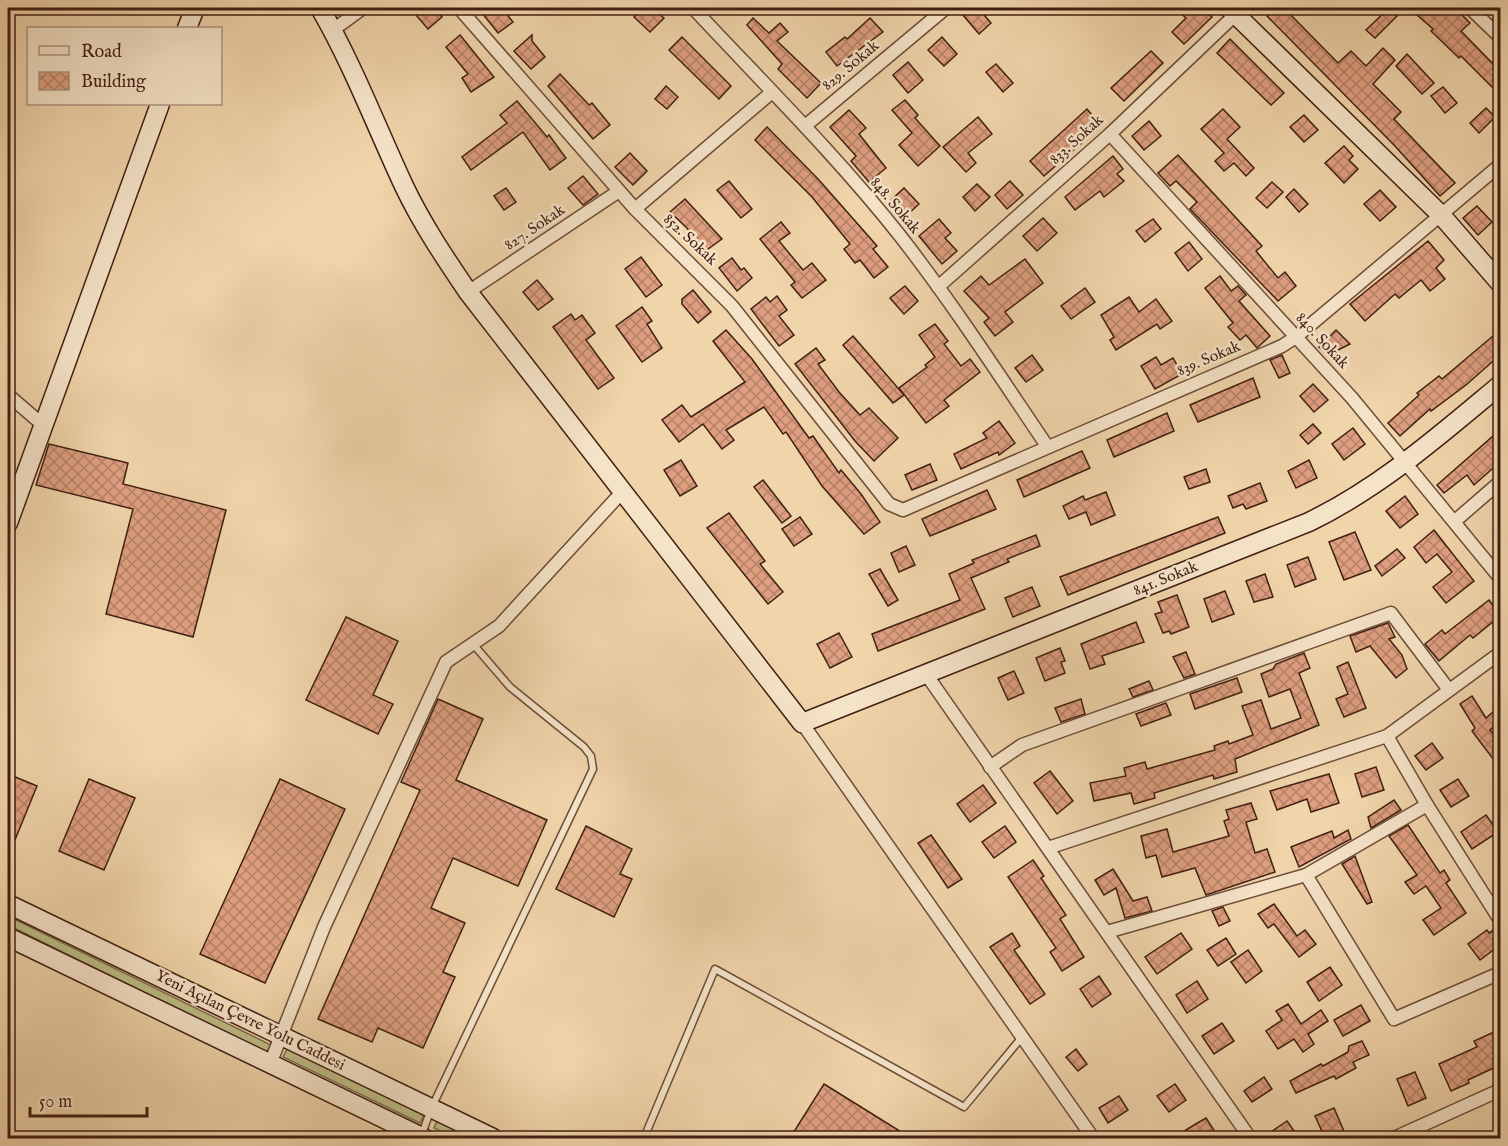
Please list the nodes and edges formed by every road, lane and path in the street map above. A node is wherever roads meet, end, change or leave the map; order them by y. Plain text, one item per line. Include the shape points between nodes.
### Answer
1 (195, 8) edge
2 (320, 8) edge
3 (363, 8) edge
4 (459, 8) edge
5 (693, 8) edge
6 (946, 8) edge
7 (1470, 8) edge
8 (1233, 11) edge
9 (187, 27) edge
10 (333, 30) junction
11 (1500, 37) edge
12 (772, 92) junction
13 (160, 105) edge
14 (805, 126) junction
15 (1110, 134) junction
16 (1500, 165) edge
17 (620, 191) junction
18 (635, 209) junction
19 (1442, 216) junction
20 (1500, 283) edge
21 (938, 287) junction
22 (468, 292) junction
23 (1296, 337) junction
24 (1500, 385) edge
25 (8, 394) edge
26 (43, 425) junction
27 (1047, 446) junction
28 (1408, 462) junction
29 (1500, 483) edge
30 (623, 491) junction
31 (889, 504) joint
32 (1455, 521) junction
33 (8, 523) edge
34 (1500, 578) edge
35 (473, 643) junction
36 (1500, 653) edge
37 (926, 674) junction
38 (1449, 690) junction
39 (802, 723) junction
40 (1387, 736) junction
41 (990, 767) junction
42 (1427, 806) junction
43 (1048, 848) junction
44 (1306, 875) junction
45 (8, 904) edge
46 (1500, 920) edge
47 (1107, 932) junction
48 (8, 937) edge
49 (1500, 973) edge
50 (282, 1036) junction
51 (1022, 1037) junction
52 (270, 1064) junction
53 (1500, 1090) edge
54 (431, 1109) junction
55 (423, 1138) edge
56 (494, 1138) edge
57 (644, 1138) edge
58 (1093, 1138) edge
59 (1250, 1138) edge
60 (1394, 1138) edge

1 - 9 street
2 - 10 street
3 - 10 street
4 - 17 street, 852. Sokak
5 - 12 street, 848. Sokak
6 - 14 street, 829. Sokak
7 - 11 street
8 - 15 street, 833. Sokak
8 - 19 street
10 - 22 street via 413,204
12 - 14 street, 848. Sokak
12 - 18 street
13 - 26 street
14 - 21 street, 848. Sokak via 900,236
15 - 21 street, 833. Sokak
15 - 23 street, 840. Sokak
16 - 19 street, 839. Sokak
17 - 18 street, 852. Sokak
17 - 22 street, 827. Sokak
18 - 31 street, 852. Sokak via 732,306
19 - 20 street
19 - 23 street, 839. Sokak
21 - 27 street, 848. Sokak
22 - 30 street
23 - 27 street, 839. Sokak
23 - 28 street, 840. Sokak
24 - 28 street, 841. Sokak
25 - 26 street
26 - 33 street
27 - 31 street, 839. Sokak via 903,510
28 - 32 street, 840. Sokak
28 - 37 street, 841. Sokak via 1368,490 1309,522
29 - 32 street
30 - 35 street via 499,626
30 - 39 street
32 - 34 street, 840. Sokak
35 - 50 street via 446,662 436,680 324,927
35 - 54 lane via 510,687 584,747 591,756 593,769
36 - 38 street
37 - 39 street, 841. Sokak
37 - 41 street
38 - 40 street
38 - 41 street via 1391,613 1022,745
39 - 51 street
40 - 42 street
40 - 43 street
41 - 43 street
42 - 44 street
42 - 46 street
43 - 47 street
44 - 47 street
44 - 49 street via 1394,1019
45 - 50 street, Yeni Açılan Çevre Yolu Caddesi
47 - 59 street
48 - 52 street, Yeni Açılan Çevre Yolu Caddesi
50 - 52 street
50 - 54 street, Yeni Açılan Çevre Yolu Caddesi
51 - 57 lane via 964,1107 715,969
51 - 58 street
52 - 55 street, Yeni Açılan Çevre Yolu Caddesi
53 - 60 street
54 - 55 lane
54 - 56 street, Yeni Açılan Çevre Yolu Caddesi

